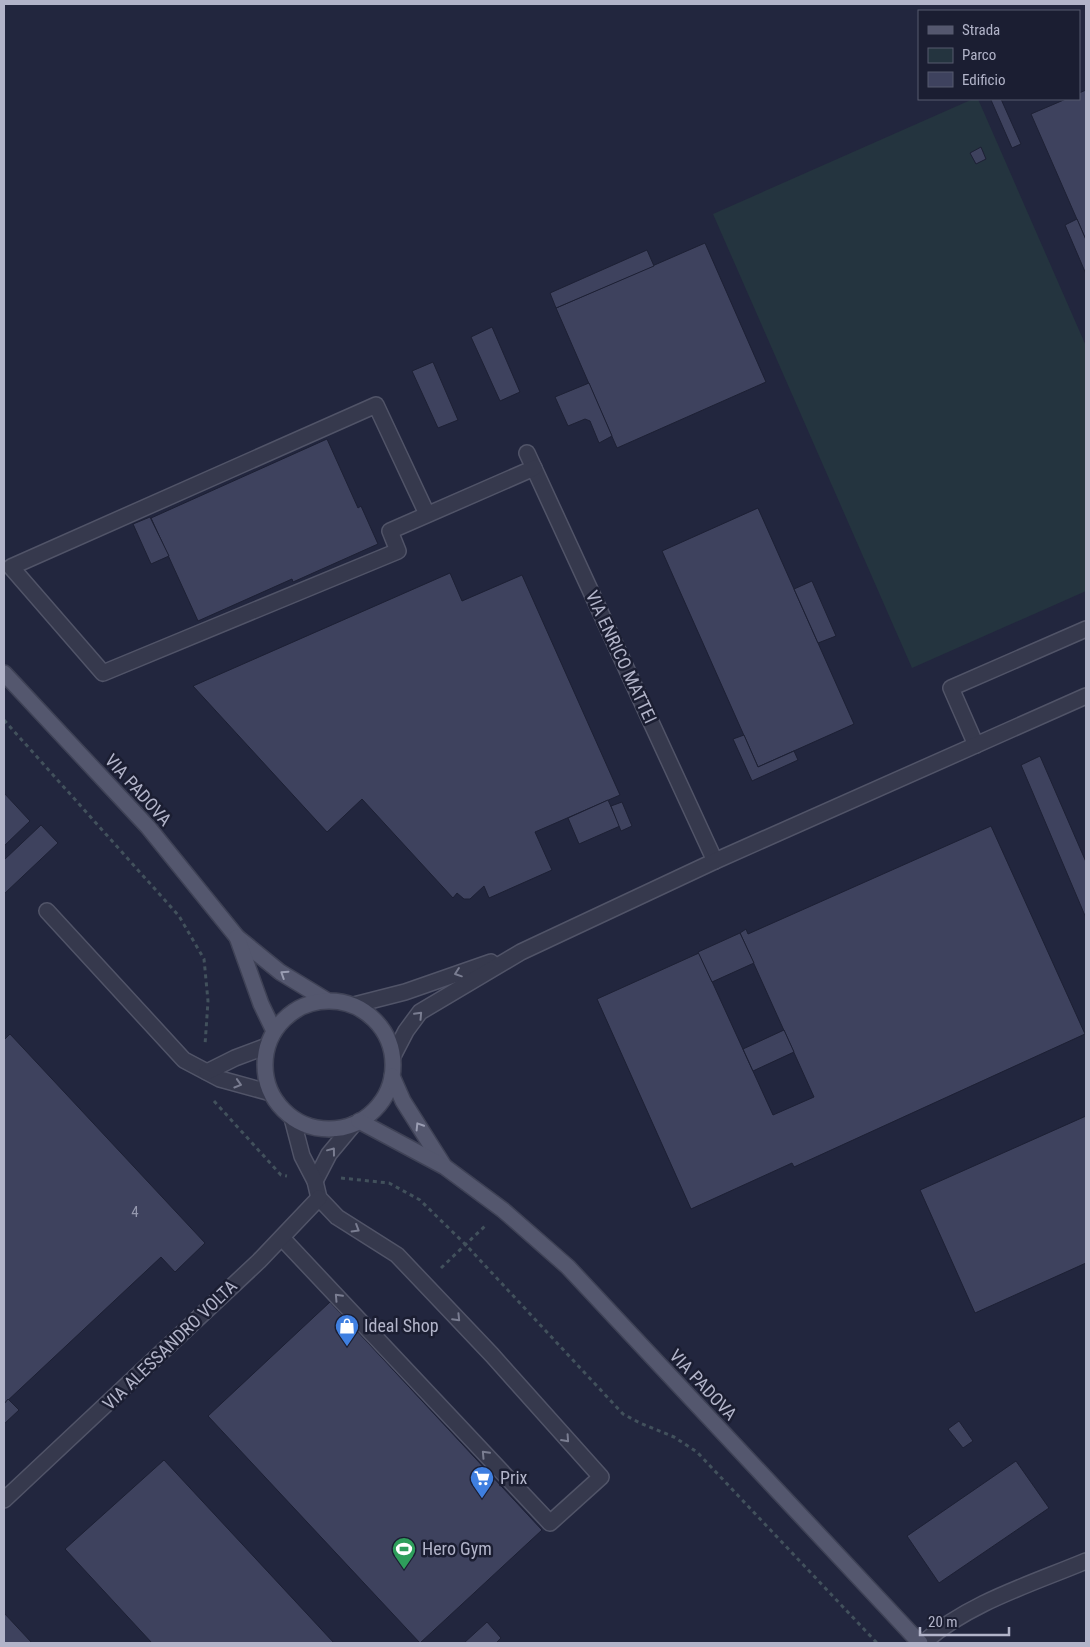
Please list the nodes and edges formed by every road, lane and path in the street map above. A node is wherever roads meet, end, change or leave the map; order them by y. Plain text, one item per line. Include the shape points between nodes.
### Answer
1 (527, 453) dead end
2 (534, 468) junction
3 (427, 514) junction
4 (1086, 629) edge
5 (4, 673) edge
6 (1086, 696) edge
7 (4, 720) edge
8 (976, 745) junction
9 (715, 861) junction
10 (48, 911) dead end
11 (237, 937) junction
12 (521, 952) junction
13 (326, 1000) junction
14 (354, 1005) junction
15 (274, 1030) junction
16 (267, 1046) junction
17 (205, 1050) dead end
18 (393, 1056) junction
19 (207, 1072) junction
20 (392, 1076) junction
21 (271, 1093) junction
22 (213, 1100) dead end
23 (292, 1118) junction
24 (356, 1122) junction
25 (445, 1167) junction
26 (281, 1175) dead end
27 (339, 1178) dead end
28 (315, 1181) junction
29 (319, 1198) junction
30 (486, 1225) dead end
31 (282, 1238) junction
32 (466, 1245) junction
33 (438, 1271) dead end
34 (4, 1500) edge
35 (1086, 1561) edge
36 (877, 1643) edge
37 (921, 1643) edge

1 - 2 street, VIA ENRICO MATTEI
2 - 3 street
2 - 9 street, VIA ENRICO MATTEI
3 - 3 street via 390,531 398,551 102,673 11,567 376,405
4 - 8 street via 951,688
5 - 11 main road, VIA PADOVA via 148,827
6 - 8 street
7 - 17 path via 179,916 204,959 208,1001
8 - 9 street
9 - 12 street
10 - 19 street via 184,1060
13 -> 11 main road, VIA PADOVA via 280,972
11 - 15 main road, VIA PADOVA
12 -> 14 street via 404,992
18 -> 12 street via 420,1012
13 - 14 main road
13 - 15 main road via 306,1004 288,1015
14 - 18 main road via 377,1022 388,1038
15 - 16 main road
16 - 19 street
16 - 21 main road via 264,1061
18 - 20 main road
19 -> 21 street
20 - 24 main road via 379,1105
25 -> 20 main road, VIA PADOVA via 403,1101
21 - 23 main road
22 - 26 path
23 - 24 main road via 322,1129 338,1129
23 - 28 street via 302,1156
24 - 25 main road, VIA PADOVA
28 -> 24 street via 329,1154
25 - 37 main road, VIA PADOVA via 503,1210 568,1267
27 - 32 path via 389,1183 420,1200
28 - 29 street
29 - 31 street, VIA ALESSANDRO VOLTA
29 -> 31 street via 337,1218 398,1255 601,1476 550,1523
30 - 32 path
31 - 34 street, VIA ALESSANDRO VOLTA
32 - 33 path
32 - 36 path via 624,1414 674,1437 696,1452
35 - 37 street via 997,1598 939,1629

